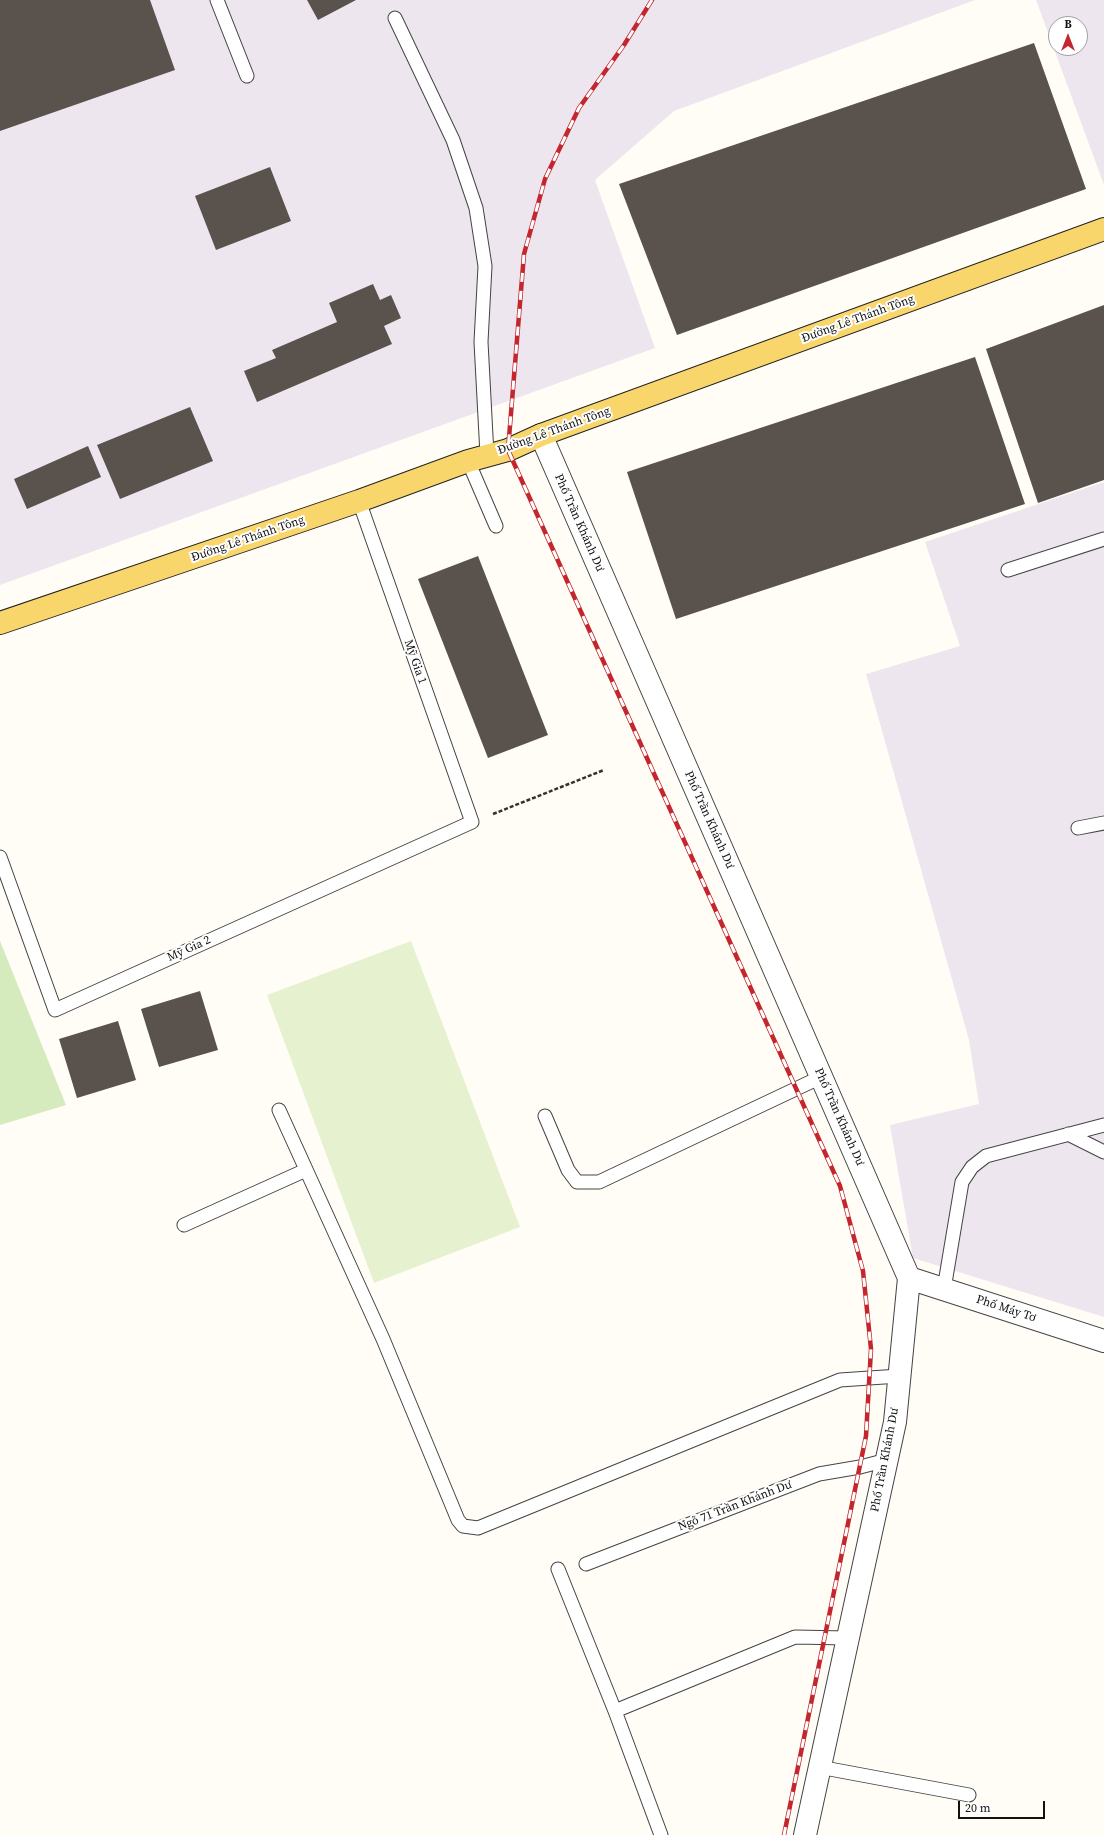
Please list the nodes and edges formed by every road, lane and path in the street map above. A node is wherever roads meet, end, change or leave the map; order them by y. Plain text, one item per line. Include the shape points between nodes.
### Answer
1 (217, 0) edge
2 (395, 18) dead end
3 (247, 76) dead end
4 (1104, 229) edge
5 (541, 436) junction
6 (478, 458) junction
7 (359, 501) junction
8 (496, 526) dead end
9 (1104, 539) edge
10 (1008, 570) dead end
11 (0, 623) edge
12 (604, 770) dead end
13 (472, 822) junction
14 (1104, 823) edge
15 (1078, 828) dead end
16 (0, 857) edge
17 (821, 1077) junction
18 (279, 1110) dead end
19 (545, 1116) dead end
20 (1104, 1125) edge
21 (1068, 1134) junction
22 (1104, 1152) edge
23 (306, 1170) junction
24 (184, 1225) dead end
25 (909, 1278) junction
26 (944, 1289) junction
27 (1104, 1341) edge
28 (899, 1376) junction
29 (887, 1460) junction
30 (586, 1564) dead end
31 (558, 1569) dead end
32 (847, 1638) junction
33 (615, 1711) junction
34 (819, 1767) junction
35 (969, 1795) dead end
36 (661, 1835) edge
37 (805, 1835) edge

1 - 3 lane
2 - 6 lane via 453,140 476,208 485,266
4 - 5 main road, Đường Lê Thánh Tông
5 - 6 main road, Đường Lê Thánh Tông via 508,450
5 - 17 street, Phố Trần Khánh Dư
6 - 7 main road, Đường Lê Thánh Tông
6 - 8 lane
7 - 11 main road, Đường Lê Thánh Tông
7 - 13 lane, Mỹ Gia 1
9 - 10 lane
12 - 13 path
13 - 16 lane, Mỹ Gia 2 via 55,1010
14 - 15 lane
17 - 19 lane via 599,1182 577,1182 568,1170
17 - 25 street, Phố Trần Khánh Dư
18 - 23 lane
20 - 21 lane
21 - 22 lane
21 - 26 lane via 986,1156 972,1167 962,1182
23 - 24 lane
23 - 28 lane via 383,1339 462,1526 478,1528 840,1380
25 - 26 street, Phố Máy Tơ
25 - 28 street, Phố Trần Khánh Dư
26 - 27 street, Phố Máy Tơ
28 - 29 street, Phố Trần Khánh Dư via 895,1422
29 - 30 lane, Ngõ 71 Trần Khánh Dư via 819,1474
29 - 32 street, Phố Trần Khánh Dư
31 - 33 lane
32 - 33 lane via 795,1637
32 - 34 street, Phố Trần Khánh Dư
33 - 36 lane
34 - 35 lane
34 - 37 street, Phố Trần Khánh Dư

